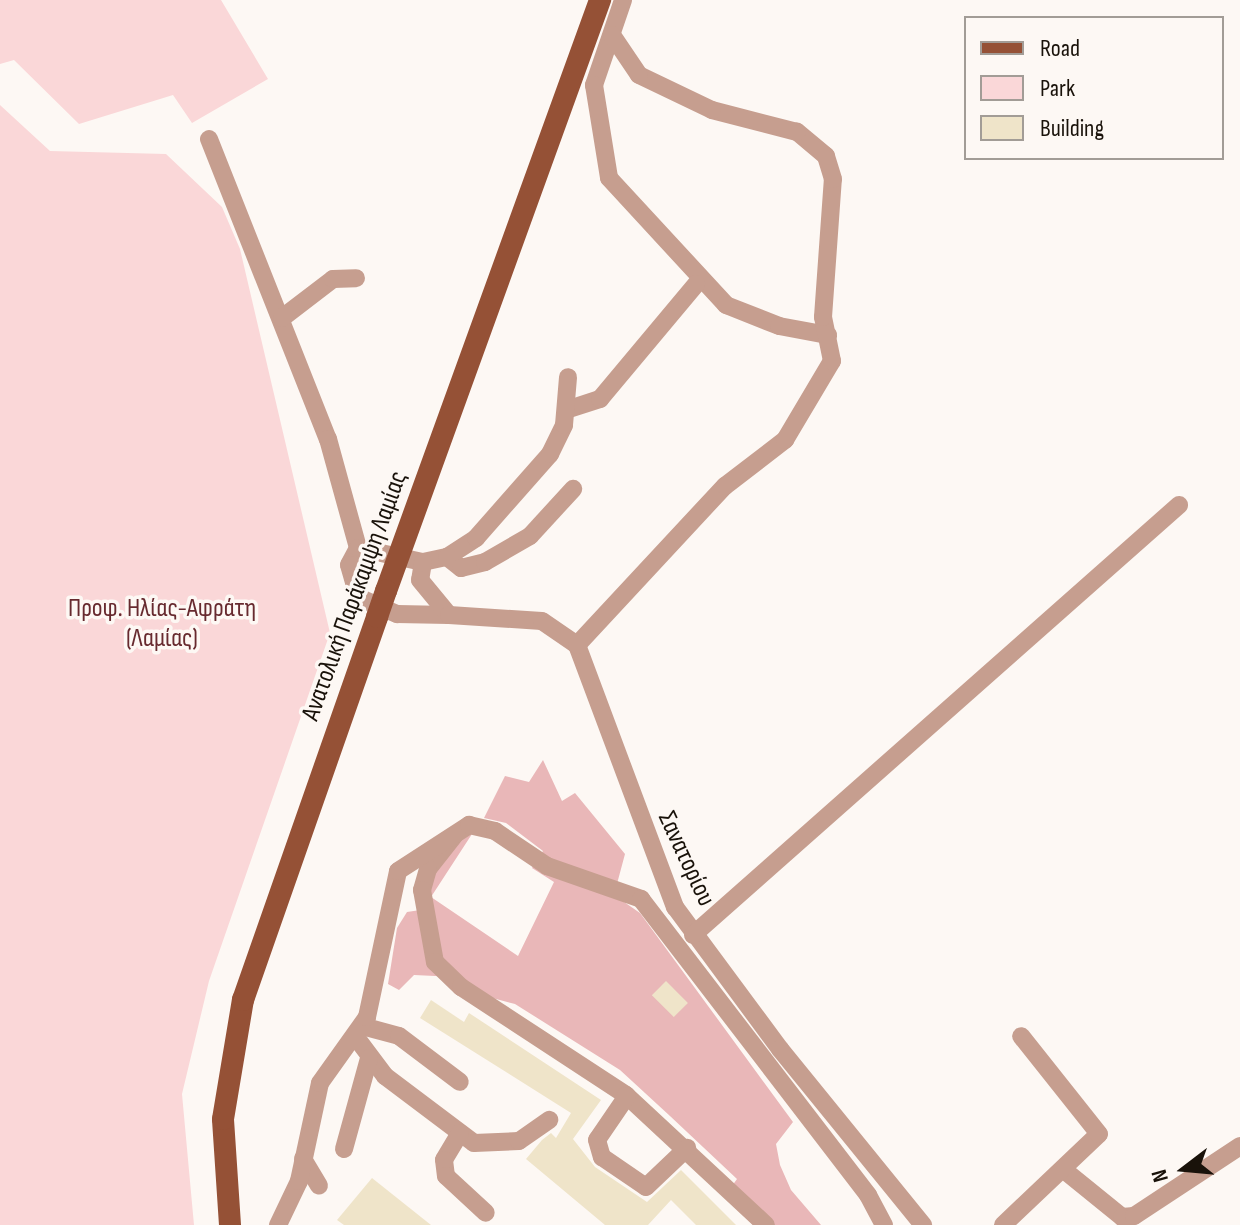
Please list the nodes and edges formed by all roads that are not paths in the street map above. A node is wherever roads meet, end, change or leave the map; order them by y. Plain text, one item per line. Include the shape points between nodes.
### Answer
1 (623, 0) edge
2 (597, 10) edge
3 (614, 31) junction
4 (209, 139) dead end
5 (356, 278) dead end
6 (696, 284) dead end
7 (282, 318) junction
8 (828, 335) junction
9 (568, 377) dead end
10 (566, 410) junction
11 (573, 489) dead end
12 (1179, 505) dead end
13 (358, 548) junction
14 (400, 555) junction
15 (447, 557) junction
16 (423, 562) junction
17 (449, 615) junction
18 (577, 645) junction
19 (469, 825) junction
20 (667, 892) junction
21 (649, 907) junction
22 (693, 935) junction
23 (359, 1031) junction
24 (1021, 1036) dead end
25 (369, 1058) junction
26 (460, 1082) dead end
27 (627, 1096) junction
28 (549, 1120) dead end
29 (460, 1133) junction
30 (1240, 1146) edge
31 (687, 1148) junction
32 (344, 1149) dead end
33 (303, 1159) junction
34 (1064, 1170) junction
35 (319, 1186) dead end
36 (486, 1213) dead end
37 (230, 1225) edge
38 (278, 1225) edge
39 (766, 1225) edge
40 (884, 1225) edge
41 (923, 1225) edge
42 (1003, 1225) edge

1 - 3 street
2 - 3 street
2 - 14 main road, Ανατολική Παράκαμψη Λαμίας
3 - 8 street via 598,65 593,94 613,184 726,305
3 - 8 street via 639,75 712,110 797,132 826,156 833,179 823,317
4 - 7 street
5 - 7 street via 333,279
6 - 10 street via 600,399
7 - 13 street via 328,439
8 - 18 street via 829,372 785,440 725,486
9 - 10 street
10 - 15 street via 544,461 476,538
11 - 15 street via 530,536 485,562 461,568
12 - 22 street
13 - 14 street
13 - 17 street via 349,565 363,603 397,614
14 - 16 street
14 - 37 main road, Ανατολική Παράκαμψη Λαμίας, bridge via 243,1000 223,1119
15 - 16 street
16 - 17 street via 420,580
17 - 18 street via 542,621
18 - 20 street, Σανατορίου
19 - 21 street via 495,831 547,866 632,894
19 - 23 street via 398,871
19 - 27 street via 428,869 422,890 435,962 461,987
20 - 21 street
20 - 22 street, Σανατορίου
21 - 40 street via 868,1195
22 - 41 street, Σανατορίου
23 - 25 street
23 - 26 street via 399,1036
23 - 33 street via 320,1083
24 - 34 street via 1099,1134
25 - 29 street
25 - 32 street
27 - 31 street
27 - 31 street via 597,1140 602,1157 643,1187 654,1184
28 - 29 street via 536,1133 506,1145 483,1146
29 - 36 street via 444,1160 446,1176
30 - 34 street via 1134,1216 1122,1217
31 - 39 street
33 - 35 street
33 - 38 street
34 - 42 street

